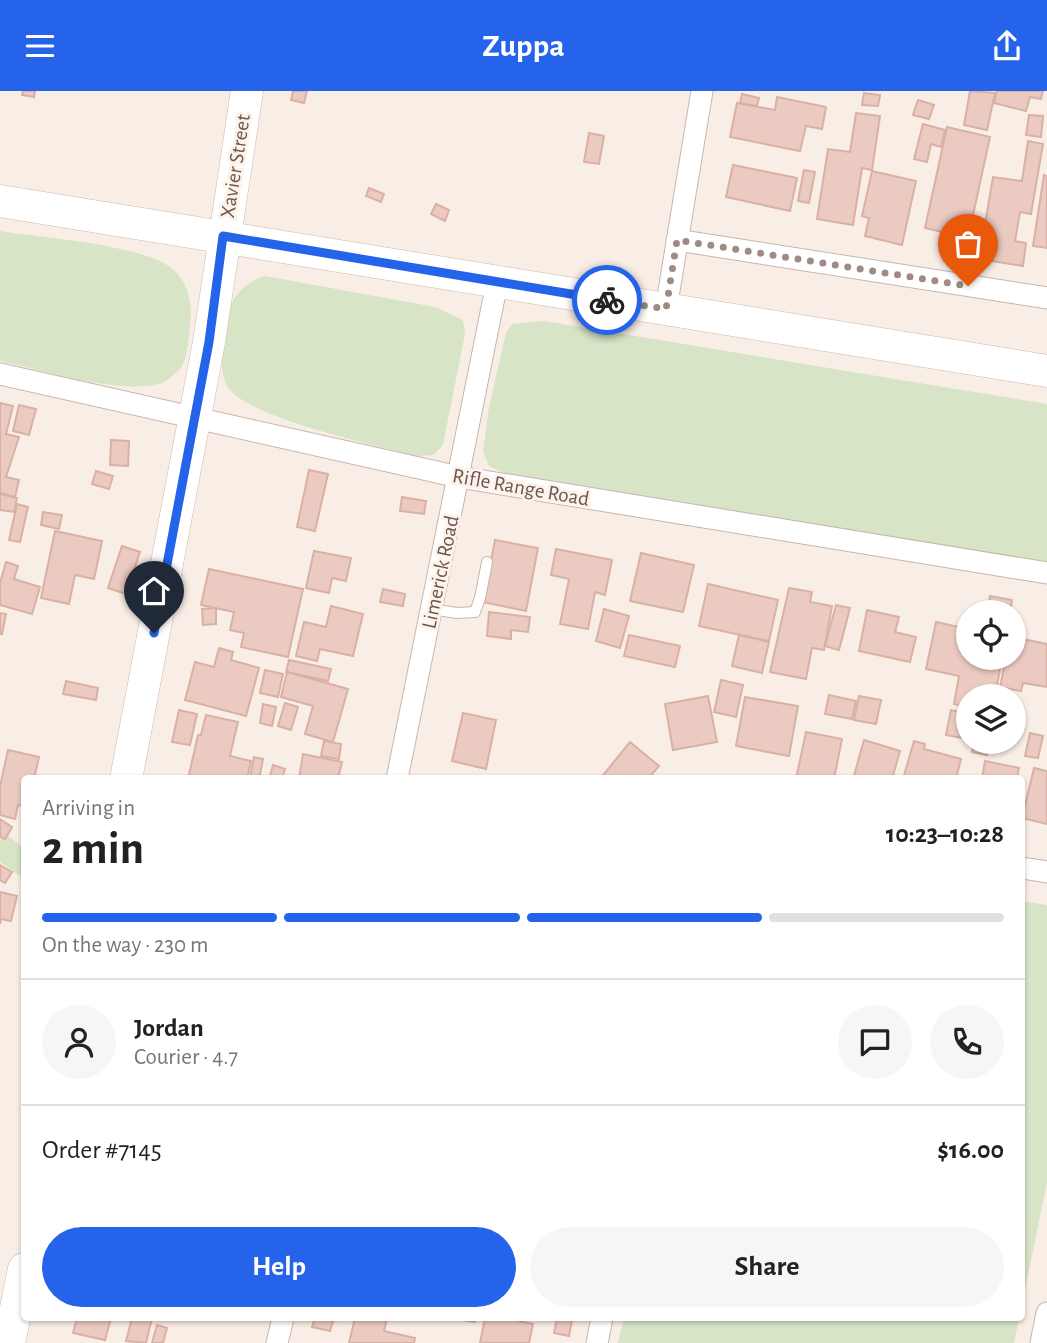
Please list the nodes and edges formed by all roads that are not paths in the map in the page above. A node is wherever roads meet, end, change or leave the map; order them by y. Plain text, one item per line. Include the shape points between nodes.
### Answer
1 (247, 91) edge
2 (702, 91) edge
3 (0, 201) edge
4 (223, 236) junction
5 (677, 240) junction
6 (497, 283) junction
7 (1047, 298) edge
8 (666, 309) junction
9 (1047, 371) edge
10 (0, 375) edge
11 (195, 418) junction
12 (459, 477) junction
13 (487, 562) dead end
14 (1047, 573) edge
15 (432, 609) junction
16 (127, 775) edge
17 (398, 775) edge
18 (1025, 868) edge
19 (1047, 871) edge
20 (21, 1284) edge
21 (1047, 1313) edge
22 (282, 1321) edge
23 (601, 1321) edge
24 (9, 1343) edge
25 (278, 1343) edge
26 (597, 1343) edge
27 (1041, 1343) edge

1 - 4 main road, Xavier Street
2 - 5 street
3 - 4 main road
4 - 6 main road
4 - 11 main road, Xavier Street
5 - 7 street
5 - 8 street
6 - 8 main road
6 - 12 street, Limerick Road
8 - 9 main road
10 - 11 street, Rifle Range Road
11 - 12 street, Rifle Range Road
11 - 16 main road, Xavier Street
12 - 14 street, Rifle Range Road
12 - 15 street, Limerick Road
13 - 15 lane via 475,612
15 - 17 street, Limerick Road
18 - 19 street
20 - 24 main road
21 - 27 street
22 - 25 street
23 - 26 street

